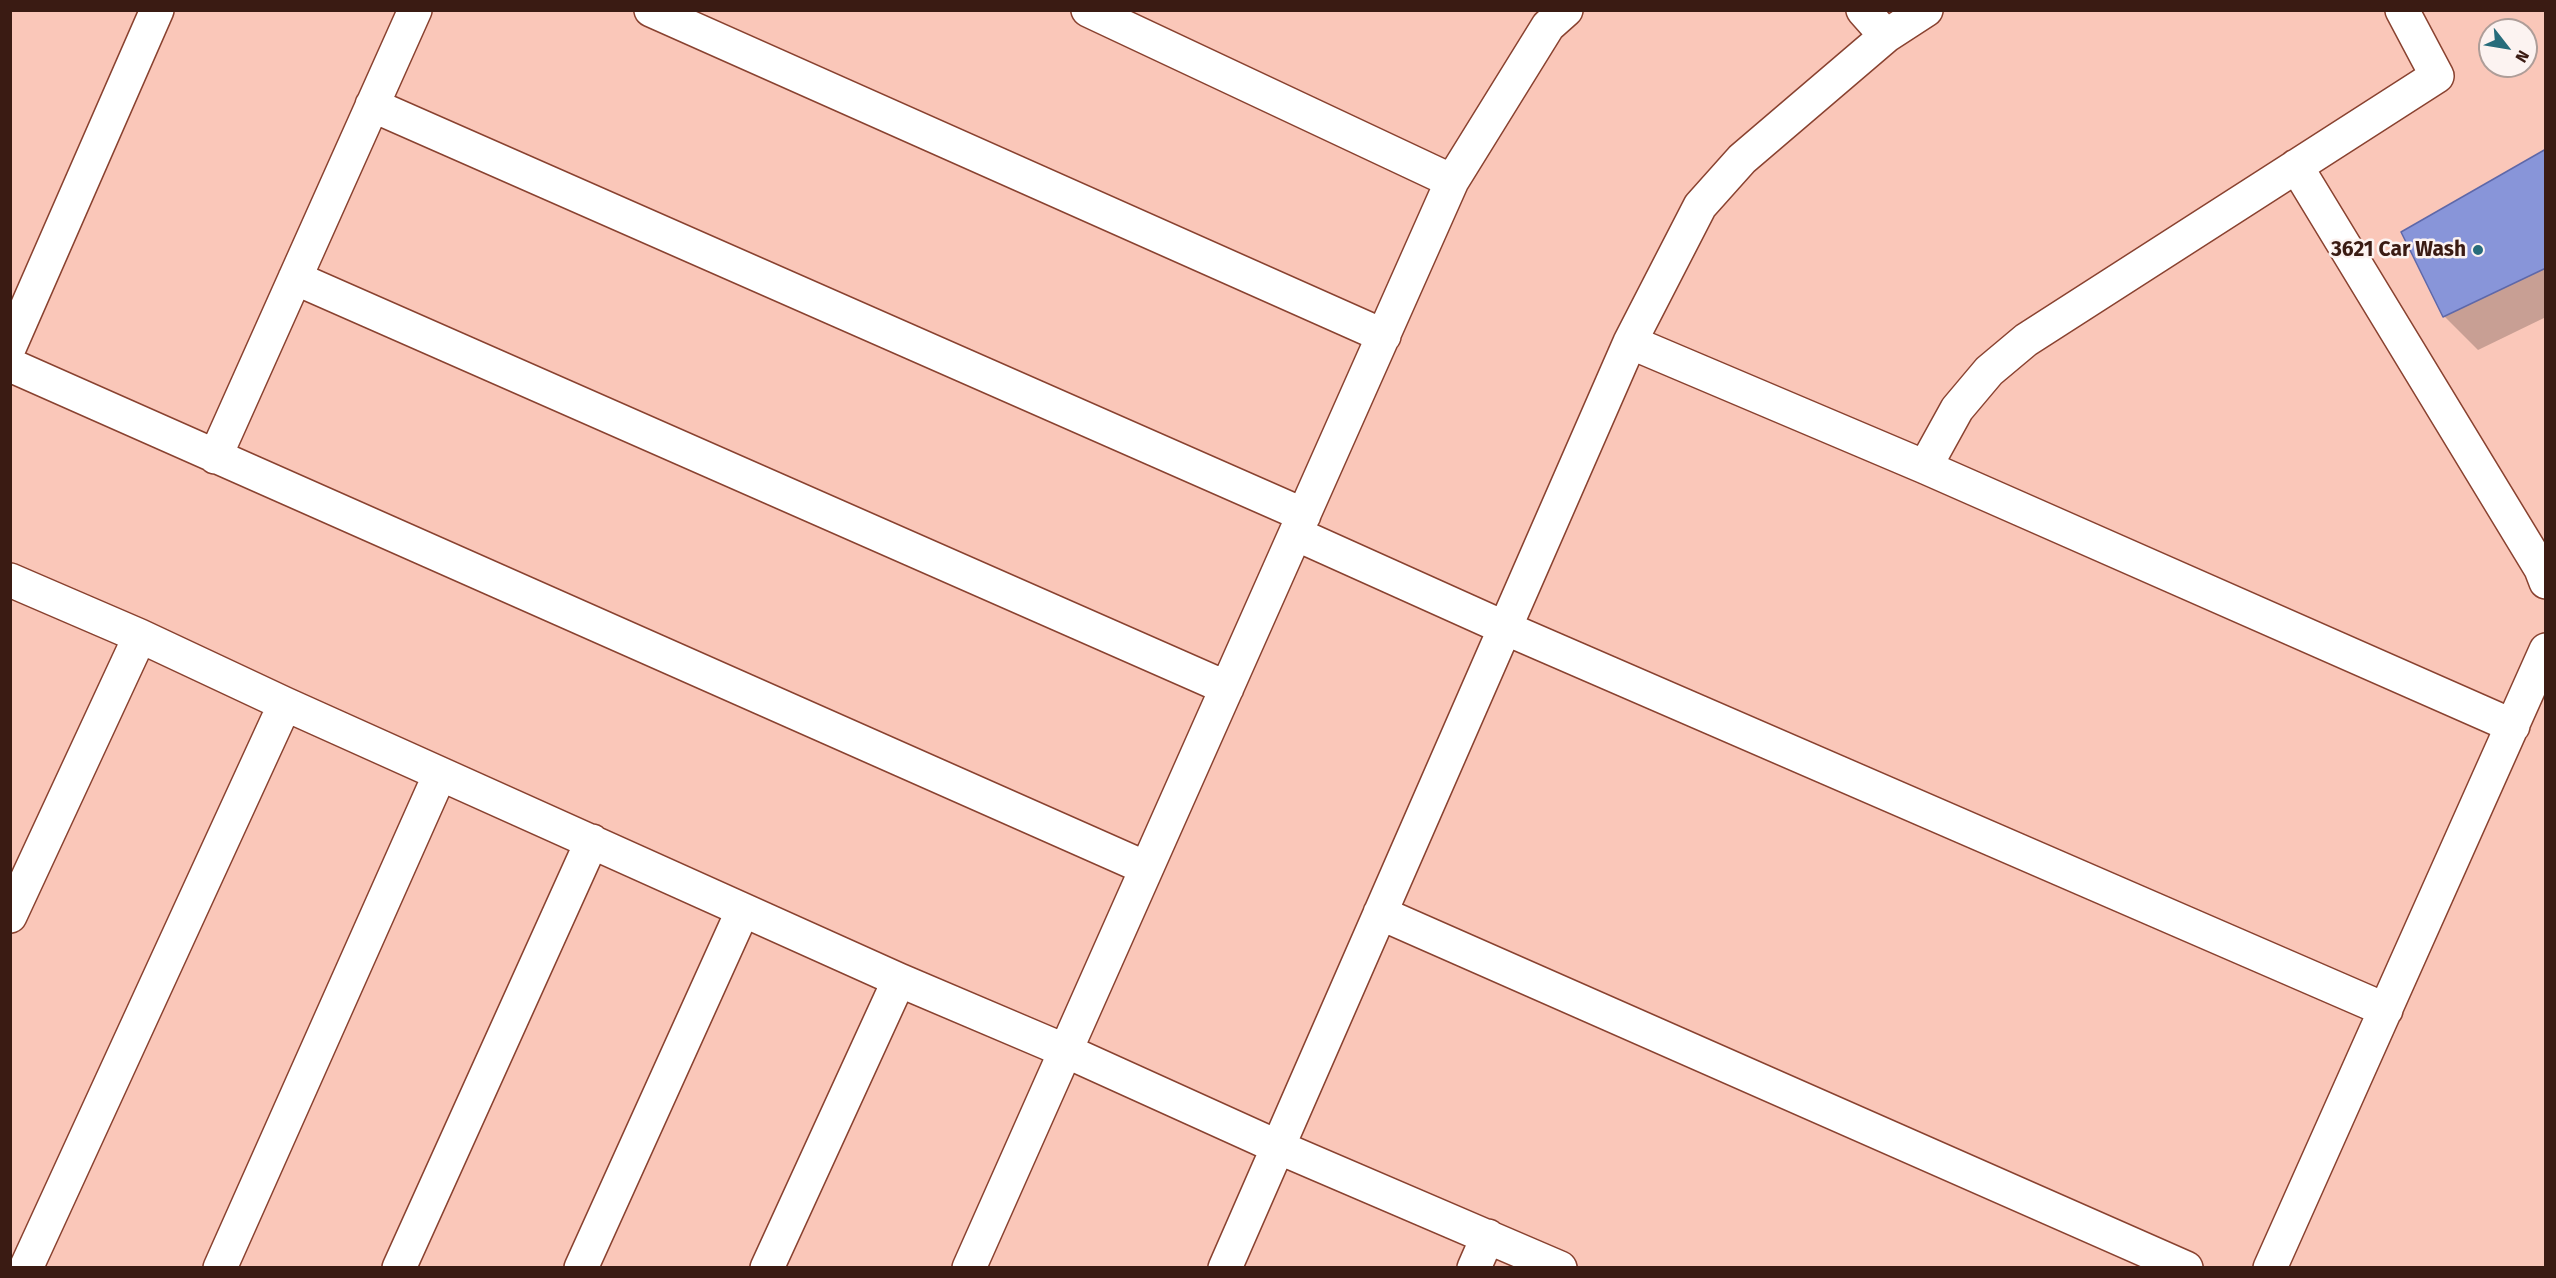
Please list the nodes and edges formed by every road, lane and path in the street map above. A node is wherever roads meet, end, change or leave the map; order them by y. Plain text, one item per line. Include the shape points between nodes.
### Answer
1 (157, 10) edge
2 (415, 10) edge
3 (651, 10) edge
4 (1088, 10) edge
5 (1863, 10) edge
6 (1926, 10) edge
7 (2402, 10) edge
8 (1549, 16) edge
9 (1886, 36) junction
10 (372, 105) junction
11 (2296, 166) junction
12 (1452, 181) junction
13 (295, 278) junction
14 (1384, 336) junction
15 (1630, 342) junction
16 (10, 346) edge
17 (10, 365) edge
18 (215, 457) junction
19 (1925, 467) junction
20 (1300, 524) junction
21 (10, 580) edge
22 (2546, 582) edge
23 (1505, 628) junction
24 (140, 636) junction
25 (2546, 650) edge
26 (1227, 688) junction
27 (285, 704) junction
28 (2513, 726) junction
29 (440, 774) junction
30 (592, 841) junction
31 (1146, 868) junction
32 (743, 910) junction
33 (1380, 913) junction
34 (10, 916) edge
35 (899, 980) junction
36 (2386, 1010) junction
37 (1066, 1051) junction
38 (1278, 1147) junction
39 (1488, 1236) junction
40 (26, 1268) edge
41 (220, 1268) edge
42 (399, 1268) edge
43 (581, 1268) edge
44 (767, 1268) edge
45 (969, 1268) edge
46 (1225, 1268) edge
47 (1474, 1268) edge
48 (1560, 1268) edge
49 (2186, 1268) edge
50 (2270, 1268) edge

1 - 16 street
2 - 10 street
3 - 14 street
4 - 12 street
5 - 9 street
6 - 9 street
7 - 11 street via 2438,76
8 - 12 street
9 - 15 street via 1743,159 1700,206
10 - 13 street
10 - 20 street
11 - 19 street via 2025,339 1989,371 1957,409
11 - 22 street
12 - 14 street
13 - 18 street
13 - 26 street
14 - 20 street
15 - 19 street
15 - 23 street
17 - 18 street
18 - 31 street
19 - 28 street
20 - 23 street
20 - 26 street
21 - 24 street
23 - 33 street
23 - 36 street
24 - 27 street
24 - 34 street
25 - 28 street
26 - 31 street
27 - 29 street
27 - 40 street
28 - 36 street
29 - 30 street
29 - 41 street
30 - 32 street
30 - 42 street
31 - 37 street
32 - 35 street
32 - 43 street
33 - 38 street
33 - 49 street
35 - 37 street
35 - 44 street
36 - 50 street
37 - 38 street
37 - 45 street
38 - 39 street
38 - 46 street
39 - 47 street
39 - 48 street

